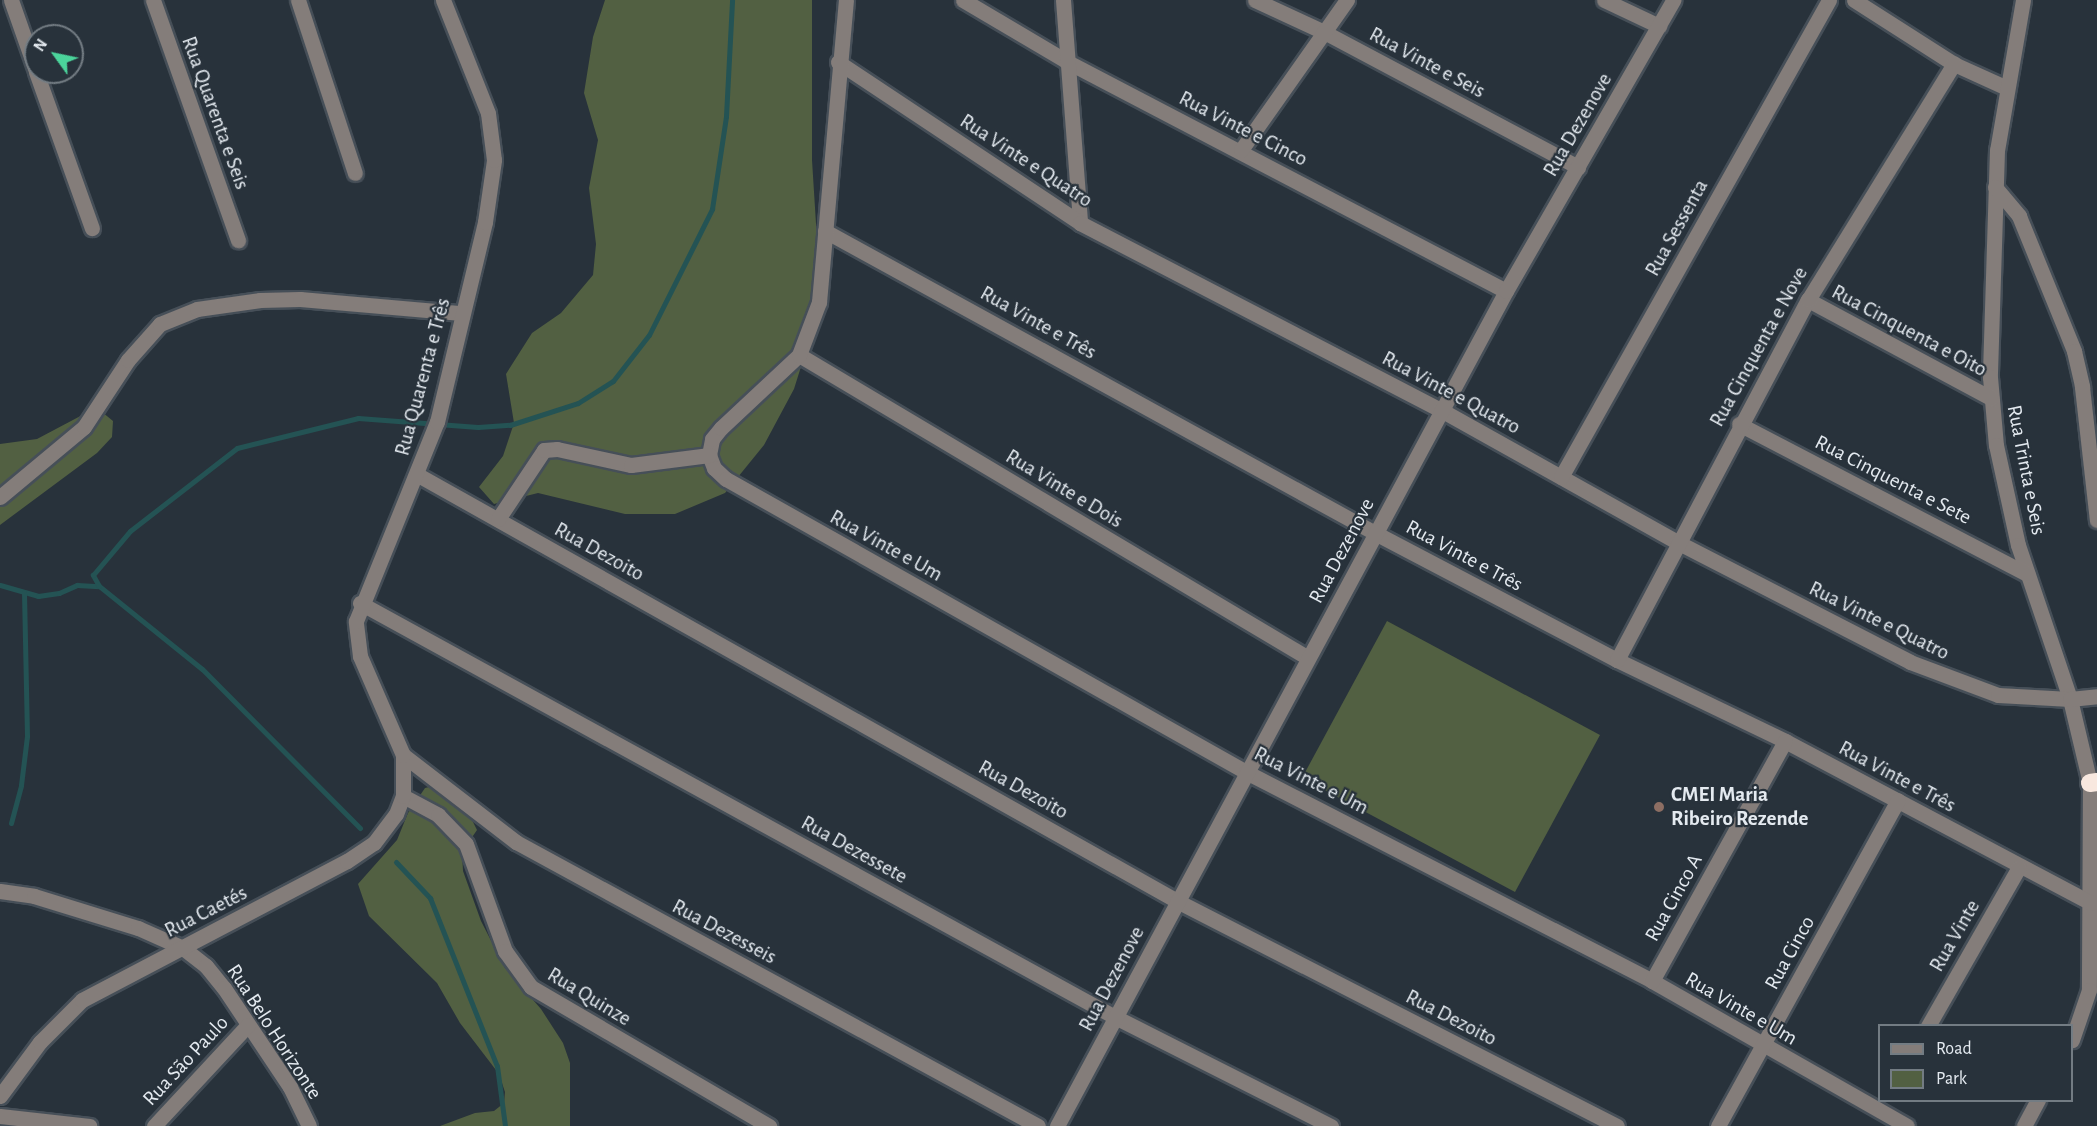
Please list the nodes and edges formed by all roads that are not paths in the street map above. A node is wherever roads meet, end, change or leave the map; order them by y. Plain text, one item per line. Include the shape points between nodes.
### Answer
1 (11, 0) edge
2 (153, 0) edge
3 (298, 0) edge
4 (443, 0) edge
5 (846, 0) edge
6 (963, 0) edge
7 (1063, 0) edge
8 (1255, 0) edge
9 (1347, 0) edge
10 (1604, 0) edge
11 (1673, 0) edge
12 (1829, 0) edge
13 (1854, 0) edge
14 (2023, 0) edge
15 (1659, 26) junction
16 (1324, 32) junction
17 (24, 37) edge
18 (1066, 61) junction
19 (838, 62) junction
20 (1954, 63) junction
21 (41, 84) edge
22 (2005, 87) junction
23 (1241, 150) junction
24 (1578, 166) junction
25 (355, 173) dead end
26 (1995, 186) junction
27 (1080, 223) junction
28 (92, 228) dead end
29 (825, 231) junction
30 (238, 240) dead end
31 (1506, 291) junction
32 (1808, 300) junction
33 (462, 313) junction
34 (799, 355) junction
35 (1991, 398) junction
36 (1441, 410) junction
37 (1739, 424) junction
38 (709, 455) junction
39 (418, 474) junction
40 (1561, 477) junction
41 (0, 497) edge
42 (498, 519) junction
43 (2097, 520) edge
44 (1375, 533) junction
45 (1677, 542) junction
46 (2027, 574) junction
47 (360, 603) junction
48 (1308, 658) junction
49 (1617, 660) junction
50 (2097, 696) edge
51 (2070, 699) junction
52 (1785, 741) junction
53 (403, 755) junction
54 (1245, 772) junction
55 (2094, 782) edge
56 (403, 796) junction
57 (1898, 800) junction
58 (2019, 867) junction
59 (0, 891) edge
60 (1177, 901) junction
61 (2091, 903) junction
62 (183, 948) junction
63 (1652, 981) junction
64 (1115, 1017) junction
65 (1929, 1024) edge
66 (248, 1025) junction
67 (2073, 1037) edge
68 (1762, 1046) junction
69 (0, 1096) edge
70 (2037, 1102) edge
71 (1883, 1106) edge
72 (0, 1116) edge
73 (89, 1126) edge
74 (154, 1126) edge
75 (309, 1126) edge
76 (769, 1126) edge
77 (1038, 1126) edge
78 (1057, 1126) edge
79 (1331, 1126) edge
80 (1617, 1126) edge
81 (1718, 1126) edge
82 (1908, 1126) edge
83 (2024, 1126) edge

1 - 17 street
2 - 30 street, Rua Quarenta e Seis
3 - 25 street
4 - 33 street, Rua Quarenta e Três via 494,136 492,188
5 - 19 street
6 - 18 street, Rua Vinte e Cinco
7 - 18 street
8 - 16 street, Rua Vinte e Seis
9 - 16 street
10 - 15 street
11 - 15 street, Rua Dezenove
12 - 40 street, Rua Sessenta
13 - 20 street
14 - 22 street, Rua Trinta e Seis
15 - 24 street, Rua Dezenove
16 - 23 street
16 - 24 street, Rua Vinte e Seis
18 - 23 street, Rua Vinte e Cinco
18 - 27 street
19 - 27 street, Rua Vinte e Quatro
19 - 29 street
20 - 22 street
20 - 32 street, Rua Cinquenta e Nove
21 - 28 street
22 - 26 street, Rua Trinta e Seis
23 - 31 street, Rua Vinte e Cinco
24 - 31 street, Rua Dezenove
26 - 35 street, Rua Trinta e Seis
26 - 43 street via 2019,216 2074,351 2082,387
27 - 36 street, Rua Vinte e Quatro
29 - 34 street via 819,302
29 - 44 street, Rua Vinte e Três
31 - 36 street, Rua Dezenove
32 - 35 street, Rua Cinquenta e Oito
32 - 37 street, Rua Cinquenta e Nove
33 - 39 street, Rua Quarenta e Três via 437,423
33 - 41 street via 300,299 197,309 160,324 140,343 84,427
34 - 38 street via 721,428 712,439
34 - 48 street, Rua Vinte e Dois
35 - 46 street, Rua Trinta e Seis via 2002,479
36 - 40 street, Rua Vinte e Quatro
36 - 44 street, Rua Dezenove
37 - 45 street, Rua Cinquenta e Nove
37 - 46 street, Rua Cinquenta e Sete
38 - 42 street via 631,465 557,448 544,450
38 - 54 street, Rua Vinte e Um via 714,468 726,479
39 - 42 street, Rua Dezoito
39 - 47 street, Rua Quarenta e Três
40 - 45 street, Rua Vinte e Quatro
42 - 60 street, Rua Dezoito
44 - 48 street, Rua Dezenove
44 - 49 street, Rua Vinte e Três
45 - 49 street, Rua Cinquenta e Nove
45 - 51 street, Rua Vinte e Quatro via 1910,662 1970,687 1998,695
46 - 51 street, Rua Trinta e Seis
47 - 53 street, Rua Quarenta e Três via 355,639
47 - 64 street, Rua Dezessete
48 - 54 street, Rua Dezenove
49 - 52 street, Rua Vinte e Três
50 - 51 street, Rua Vinte e Quatro
51 - 55 street, Rua Trinta e Seis
52 - 57 street, Rua Vinte e Três
52 - 63 street, Rua Cinco A
53 - 56 street, Rua Caetés
53 - 77 street, Rua Dezesseis via 516,842
54 - 60 street, Rua Dezenove
54 - 63 street, Rua Vinte e Um
55 - 61 street, Rua Trinta e Seis
56 - 62 street, Rua Caetés via 396,814 374,843 306,884
56 - 76 street, Rua Quinze via 438,815 466,844 505,951 531,987
57 - 58 street, Rua Vinte e Três
57 - 68 street, Rua Cinco
58 - 61 street, Rua Vinte e Três
58 - 65 street, Rua Vinte
59 - 62 street, Rua Belo Horizonte via 34,896 128,925
60 - 64 street, Rua Dezenove
60 - 80 street, Rua Dezoito
61 - 67 street, Rua Trinta e Seis via 2089,990
62 - 66 street, Rua Belo Horizonte via 206,966
62 - 69 street, Rua Caetés via 82,1000 40,1042
63 - 68 street, Rua Vinte e Um
64 - 78 street, Rua Dezenove
64 - 79 street, Rua Dezessete
66 - 74 street, Rua São Paulo
66 - 75 street, Rua Belo Horizonte via 290,1087
68 - 71 street, Rua Vinte e Um
68 - 81 street, Rua Cinco
70 - 83 street
71 - 82 street, Rua Vinte e Um
72 - 73 street

